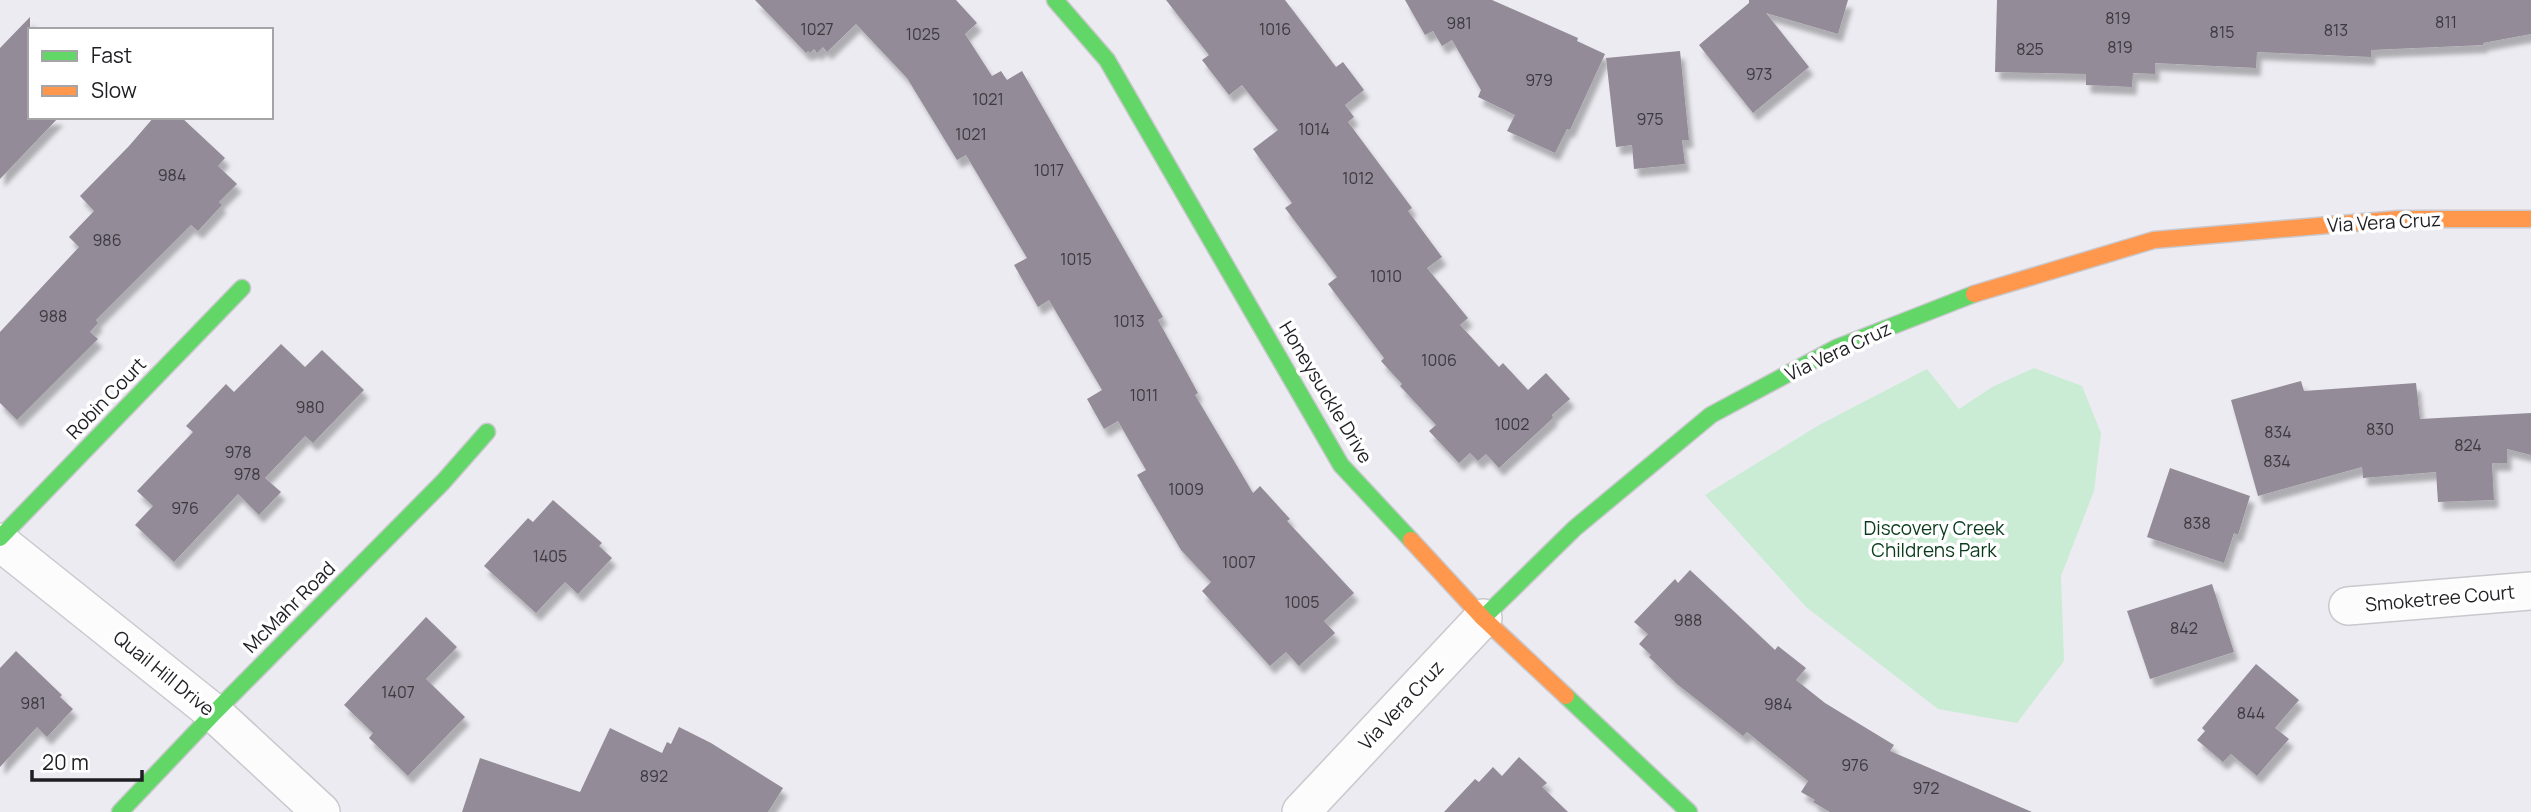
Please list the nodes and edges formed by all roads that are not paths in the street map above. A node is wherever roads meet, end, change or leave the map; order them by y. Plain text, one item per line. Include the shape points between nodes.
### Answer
1 (1055, 0) edge
2 (2531, 219) edge
3 (242, 288) dead end
4 (487, 432) dead end
5 (0, 540) edge
6 (2531, 591) edge
7 (2348, 606) dead end
8 (1483, 618) junction
9 (214, 713) junction
10 (120, 812) edge
11 (321, 812) edge
12 (1301, 812) edge
13 (1689, 812) edge

1 - 8 street, Honeysuckle Drive via 1107,61 1340,464
2 - 8 street, Via Vera Cruz via 2399,219 2154,240 1954,300 1836,348 1711,415 1575,528
3 - 5 street, Robin Court
4 - 9 street, McMahr Road
5 - 9 street, Quail Hill Drive
6 - 7 street, Smoketree Court
8 - 12 street, Via Vera Cruz
8 - 13 street, Honeysuckle Drive
9 - 10 street, McMahr Road
9 - 11 street, Quail Hill Drive

